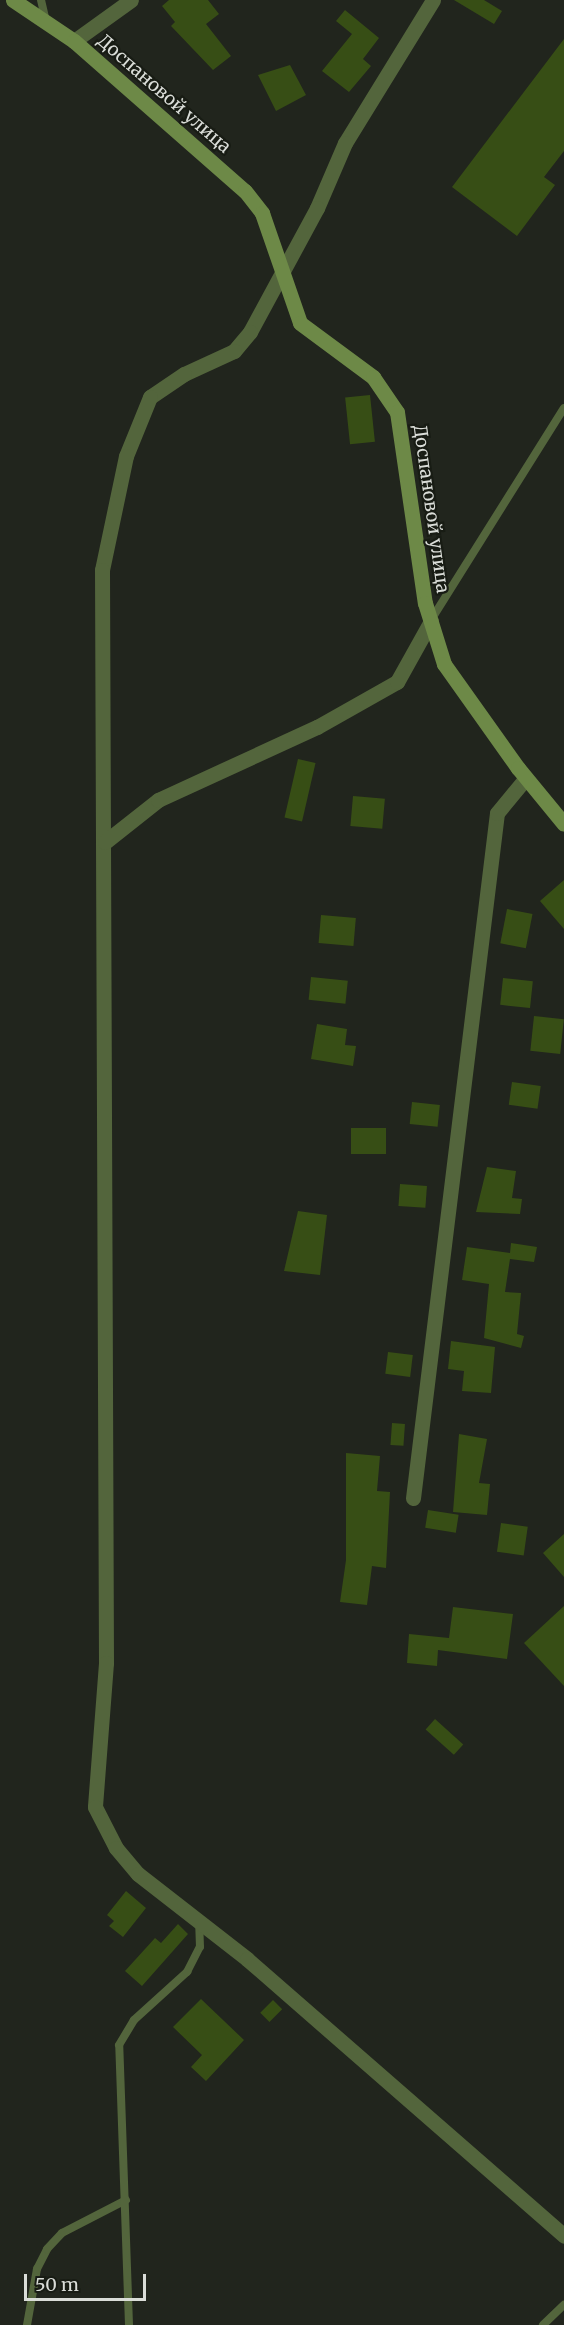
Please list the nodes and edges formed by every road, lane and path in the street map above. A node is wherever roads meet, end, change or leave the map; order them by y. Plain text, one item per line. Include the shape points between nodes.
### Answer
1 (13, 0) edge
2 (41, 0) edge
3 (130, 0) edge
4 (433, 0) edge
5 (46, 22) junction
6 (74, 41) junction
7 (285, 269) junction
8 (564, 408) edge
9 (431, 621) junction
10 (526, 778) junction
11 (564, 824) edge
12 (105, 842) junction
13 (413, 1498) dead end
14 (199, 1922) junction
15 (126, 2200) junction
16 (564, 2236) edge
17 (564, 2305) edge
18 (27, 2325) edge
19 (129, 2325) edge
20 (543, 2325) edge

1 - 5 street, Доспановой улица
2 - 5 lane
3 - 6 street
4 - 7 street via 345,143
5 - 6 street, Доспановой улица
6 - 7 street, Доспановой улица via 245,191 262,213
7 - 9 street, Доспановой улица via 300,323 373,377 397,412
7 - 12 street via 250,332 234,351 163,386 138,418 102,570
8 - 9 lane
9 - 10 street, Доспановой улица via 444,664
9 - 12 street via 397,682 317,727 158,801
10 - 11 street, Доспановой улица
10 - 13 street via 496,813
12 - 14 street via 106,1663 95,1807 116,1848 138,1874
14 - 15 lane via 200,1947 187,1972 134,2020 119,2045
14 - 16 street
15 - 18 lane via 62,2233 47,2249 37,2270
15 - 19 lane
17 - 20 lane

